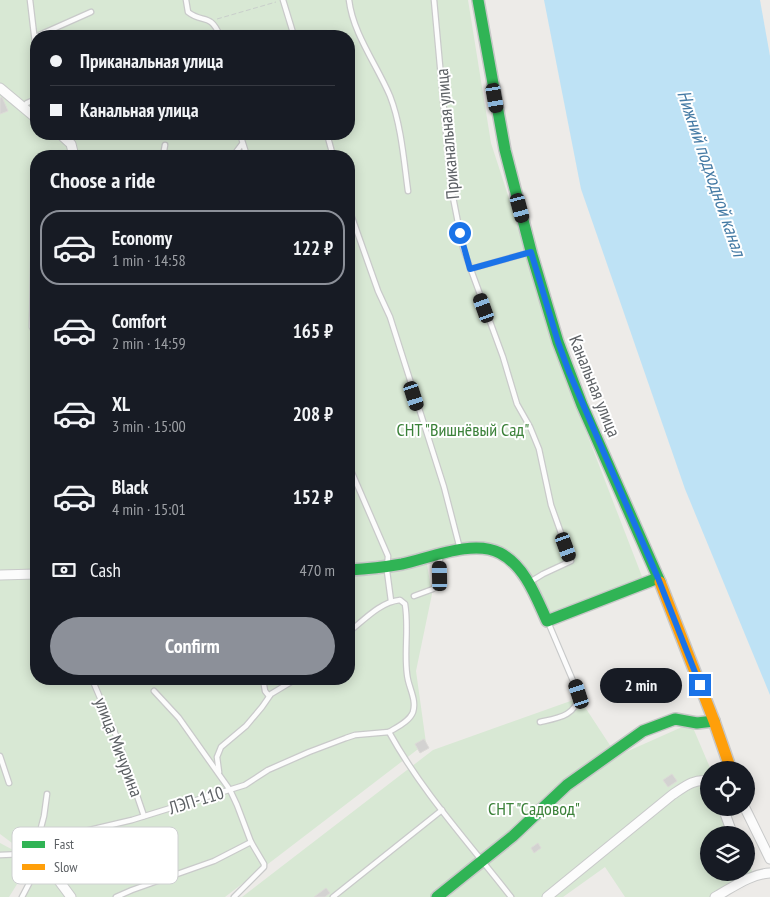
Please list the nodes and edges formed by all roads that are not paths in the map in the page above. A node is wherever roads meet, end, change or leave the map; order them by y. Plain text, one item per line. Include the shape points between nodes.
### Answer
1 (30, 0) edge
2 (186, 0) edge
3 (283, 0) edge
4 (349, 0) edge
5 (434, 0) edge
6 (478, 0) edge
7 (91, 12) dead end
8 (35, 30) edge
9 (51, 30) edge
10 (217, 30) edge
11 (292, 30) edge
12 (0, 88) edge
13 (30, 102) edge
14 (23, 108) junction
15 (30, 113) edge
16 (241, 140) edge
17 (242, 144) junction
18 (165, 145) dead end
19 (164, 150) edge
20 (238, 150) edge
21 (244, 150) edge
22 (408, 191) dead end
23 (355, 226) edge
24 (531, 252) junction
25 (470, 269) junction
26 (355, 480) edge
27 (460, 550) junction
28 (440, 554) junction
29 (387, 566) junction
30 (355, 569) edge
31 (30, 574) edge
32 (0, 575) edge
33 (658, 578) junction
34 (529, 583) junction
35 (414, 596) dead end
36 (391, 602) junction
37 (548, 621) junction
38 (355, 627) edge
39 (95, 685) edge
40 (264, 685) edge
41 (286, 685) edge
42 (154, 691) dead end
43 (269, 696) junction
44 (714, 721) junction
45 (540, 722) dead end
46 (389, 732) junction
47 (0, 756) edge
48 (728, 761) edge
49 (219, 774) junction
50 (700, 780) edge
51 (9, 783) dead end
52 (230, 790) junction
53 (47, 794) dead end
54 (442, 810) junction
55 (144, 816) junction
56 (749, 816) edge
57 (41, 827) edge
58 (101, 827) edge
59 (251, 842) junction
60 (770, 859) edge
61 (482, 860) junction
62 (770, 872) edge
63 (178, 873) edge
64 (755, 874) edge
65 (738, 881) edge
66 (29, 884) edge
67 (61, 884) edge
68 (148, 884) edge
69 (22, 897) edge
70 (71, 897) edge
71 (116, 897) edge
72 (234, 897) edge
73 (332, 897) edge
74 (438, 897) edge
75 (511, 897) edge
76 (547, 897) edge
77 (714, 897) edge

1 - 8 lane
2 - 10 lane via 190,14 212,22
3 - 11 lane
4 - 22 lane via 353,18 391,99
5 - 25 lane, Приканальная улица via 450,187
6 - 24 street, Канальная улица via 505,150
7 - 9 lane
12 - 14 street
13 - 14 lane
14 - 15 street
16 - 17 lane
17 - 20 lane
17 - 21 lane
18 - 19 lane
23 - 27 lane via 390,317
24 - 25 lane
24 - 33 street, Канальная улица via 569,372
25 - 34 lane, Приканальная улица via 517,404 539,449 551,505 571,561
26 - 29 lane via 385,549
27 - 28 street
27 - 34 street via 498,552
28 - 29 street
28 - 35 lane via 439,582
29 - 30 street
29 - 36 lane
31 - 32 street
33 - 37 street
33 - 44 street, Канальная улица
34 - 37 street
36 - 38 lane
36 - 46 lane via 400,600 406,608 407,674 414,709 413,715
37 - 45 lane via 579,694 575,707 568,714
39 - 55 lane, улица Мичурина via 118,740
40 - 43 lane
41 - 43 lane
42 - 49 lane via 179,718
43 - 49 lane via 246,726 221,747
44 - 48 street, Канальная улица
44 - 61 street via 698,723 675,719 647,728 567,785 513,836
46 - 52 lane, ЛЭП-110 via 355,735 308,752
46 - 54 lane
47 - 51 lane
49 - 52 lane
50 - 76 street via 672,795
52 - 55 lane, ЛЭП-110
52 - 59 lane
53 - 57 lane
54 - 61 lane
54 - 73 lane
55 - 58 lane, ЛЭП-110
56 - 60 street
59 - 63 lane
59 - 72 lane via 264,867
61 - 74 street
61 - 75 lane
62 - 64 street
65 - 77 street
66 - 69 lane
67 - 70 street
68 - 71 lane

